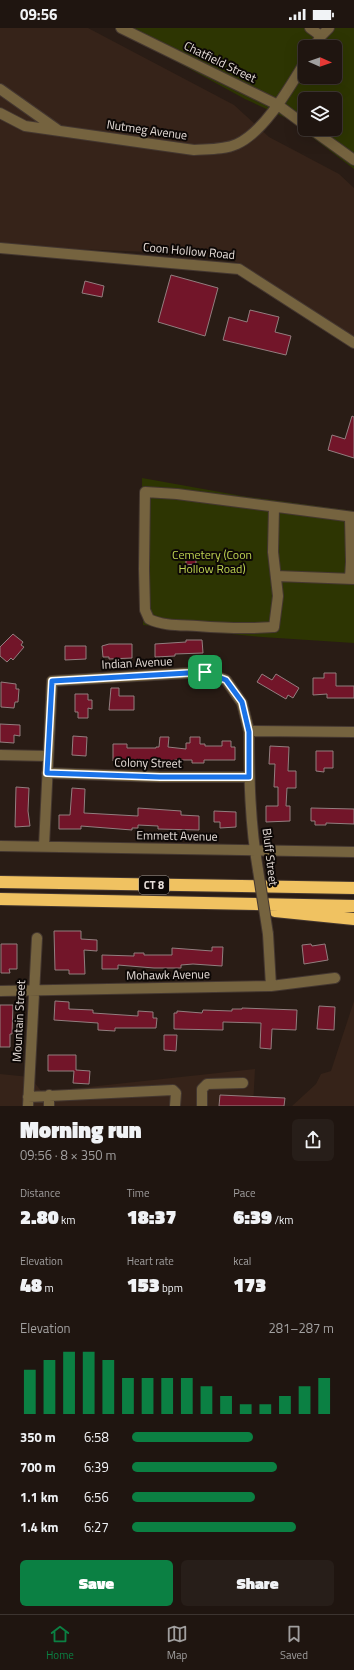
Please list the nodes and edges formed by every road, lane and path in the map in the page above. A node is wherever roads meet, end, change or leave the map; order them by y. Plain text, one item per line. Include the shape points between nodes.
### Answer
1 (121, 28) edge
2 (310, 28) edge
3 (329, 28) edge
4 (321, 36) junction
5 (318, 40) edge
6 (298, 73) edge
7 (0, 89) edge
8 (278, 105) junction
9 (0, 113) edge
10 (298, 120) edge
11 (59, 131) junction
12 (321, 136) edge
13 (354, 160) edge
14 (0, 248) edge
15 (354, 343) edge
16 (274, 507) junction
17 (352, 517) edge
18 (276, 576) junction
19 (352, 578) edge
20 (249, 732) junction
21 (354, 732) edge
22 (0, 755) edge
23 (48, 756) junction
24 (47, 773) junction
25 (249, 777) junction
26 (0, 846) edge
27 (44, 846) junction
28 (255, 852) junction
29 (354, 852) edge
30 (0, 882) edge
31 (354, 883) edge
32 (308, 888) junction
33 (354, 888) edge
34 (0, 899) edge
35 (218, 904) junction
36 (354, 906) edge
37 (354, 918) edge
38 (37, 938) dead end
39 (335, 978) dead end
40 (271, 986) junction
41 (0, 991) edge
42 (33, 991) junction
43 (243, 1083) dead end
44 (49, 1095) junction
45 (28, 1101) edge
46 (49, 1106) edge
47 (175, 1106) edge
48 (202, 1106) edge

1 - 8 street, Chatfield Street
2 - 4 street
3 - 4 street
4 - 5 street
6 - 8 street, Nutmeg Avenue
7 - 11 street
8 - 10 street, Chatfield Street
8 - 11 street, Nutmeg Avenue via 251,135 236,145 214,149 194,150
9 - 11 street, Nutmeg Avenue via 25,126
12 - 13 street
14 - 15 street, Coon Hollow Road via 239,269
16 - 17 street
16 - 18 street via 273,552
16 - 18 street via 145,492 145,610 149,619 176,625 246,629 274,627 278,596
17 - 19 street
18 - 19 street
20 - 21 street
20 - 23 street, Indian Avenue via 242,702 226,680 205,672 52,681
20 - 25 street, Bluff Street
22 - 23 street
23 - 24 street
24 - 25 street, Colony Street
24 - 27 street
25 - 28 street, Bluff Street
26 - 27 street, Emmett Avenue
27 - 28 street, Emmett Avenue
28 - 29 street, Emmett Avenue
28 - 40 street, Bluff Street, bridge via 268,934
30 - 32 highway, CT 8
31 - 32 highway
32 - 33 highway, CT 8
34 - 35 highway, CT 8
35 - 36 highway, CT 8
35 - 37 highway via 285,913
38 - 42 street, Mountain Street
39 - 40 street, Mohawk Avenue
40 - 42 street, Mohawk Avenue
41 - 42 street, Mohawk Avenue
42 - 45 street, Mountain Street
43 - 48 street via 207,1084 202,1089
44 - 45 street
44 - 46 street
44 - 47 street via 173,1090 176,1093

